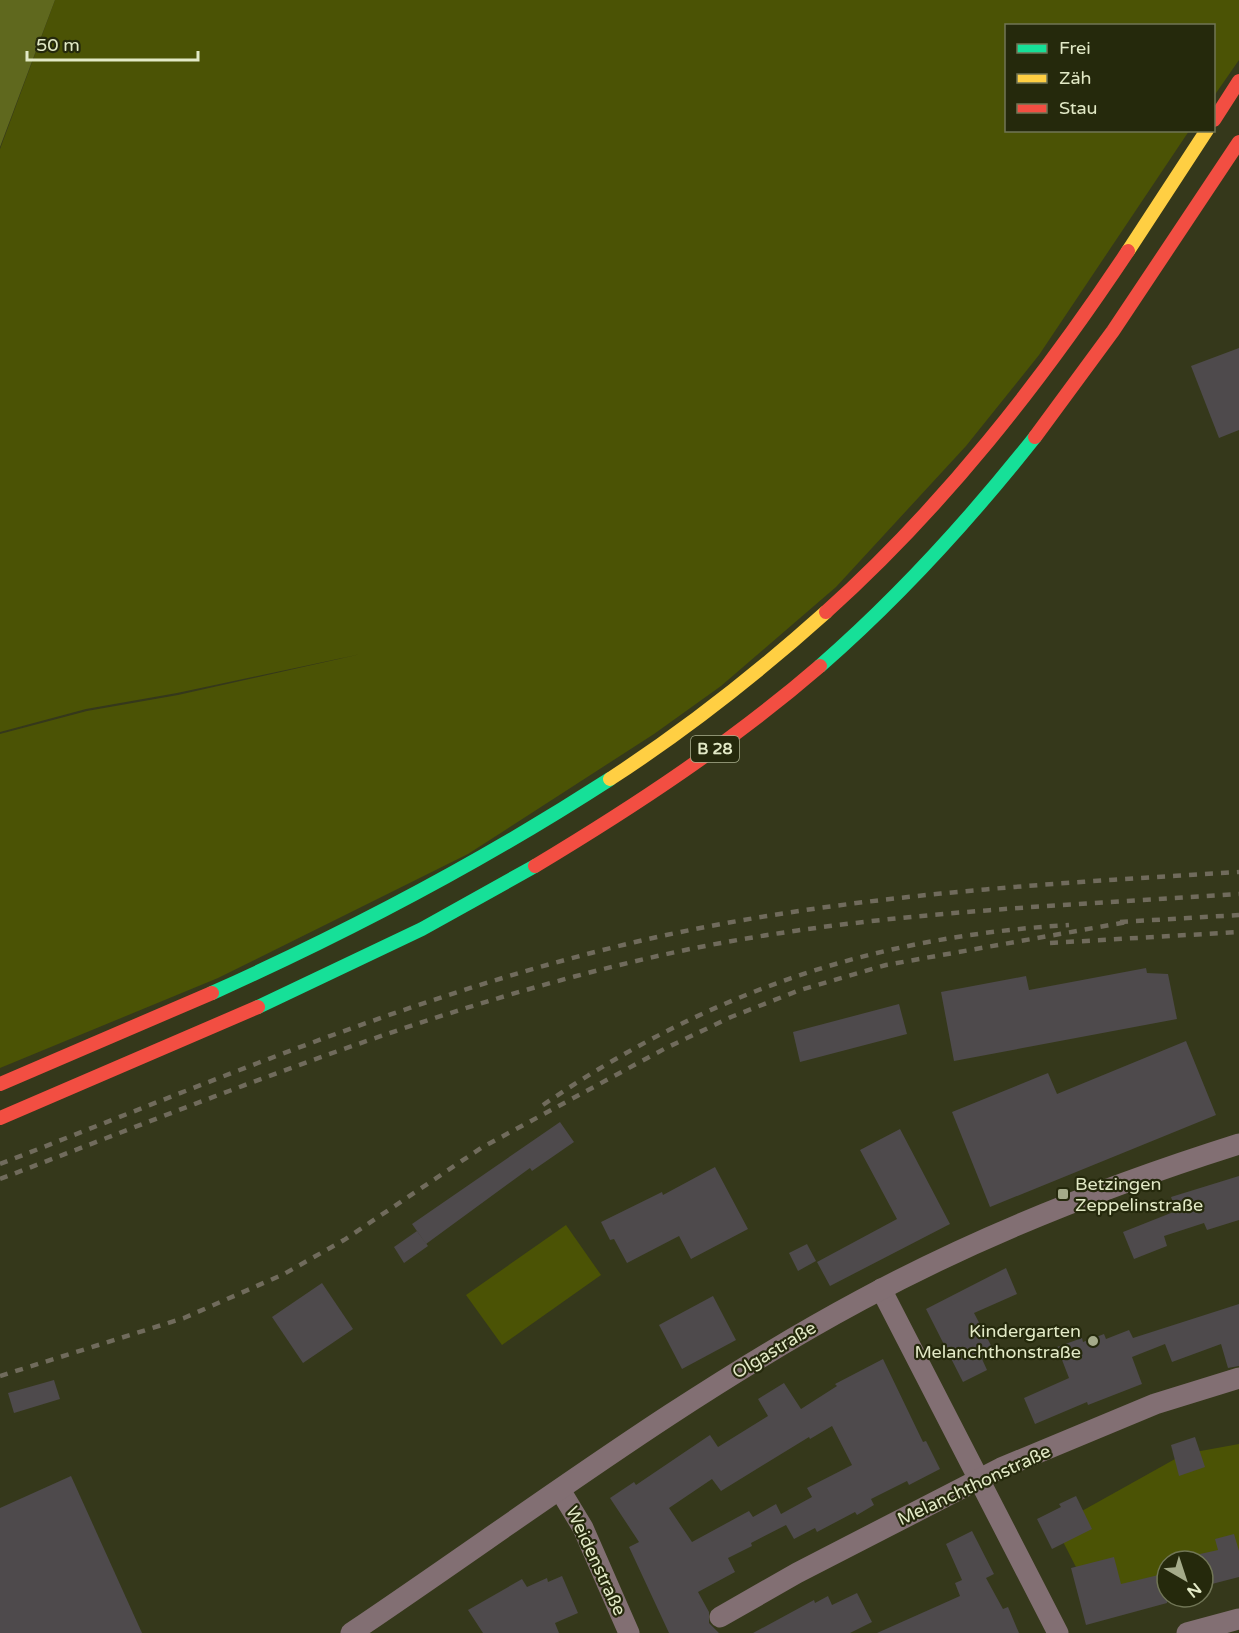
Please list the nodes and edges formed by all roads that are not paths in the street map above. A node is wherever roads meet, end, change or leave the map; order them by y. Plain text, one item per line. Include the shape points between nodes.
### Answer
1 (1239, 81) edge
2 (1215, 118) edge
3 (1206, 132) edge
4 (1239, 142) edge
5 (0, 1084) edge
6 (0, 1118) edge
7 (1239, 1144) edge
8 (881, 1289) junction
9 (1239, 1378) edge
10 (978, 1479) junction
11 (560, 1490) junction
12 (720, 1617) dead end
13 (1239, 1619) edge
14 (351, 1633) edge
15 (629, 1633) edge
16 (1058, 1633) edge
17 (1187, 1633) edge

1 - 2 highway
3 - 5 highway, B 28 via 1086,314 979,455 876,566 735,693 550,820 396,907 223,989
4 - 6 highway, B 28 via 1111,334 1006,472 864,623 809,675 747,725 621,815 423,929 230,1021
7 - 8 street, Olgastraße via 1129,1180 1031,1219
8 - 10 street
8 - 11 street, Olgastraße via 722,1381
9 - 10 street, Melanchthonstraße via 1155,1404
10 - 12 street, Melanchthonstraße
10 - 16 street
11 - 14 street, Olgastraße
11 - 15 street, Weidenstraße via 583,1528
13 - 17 street

